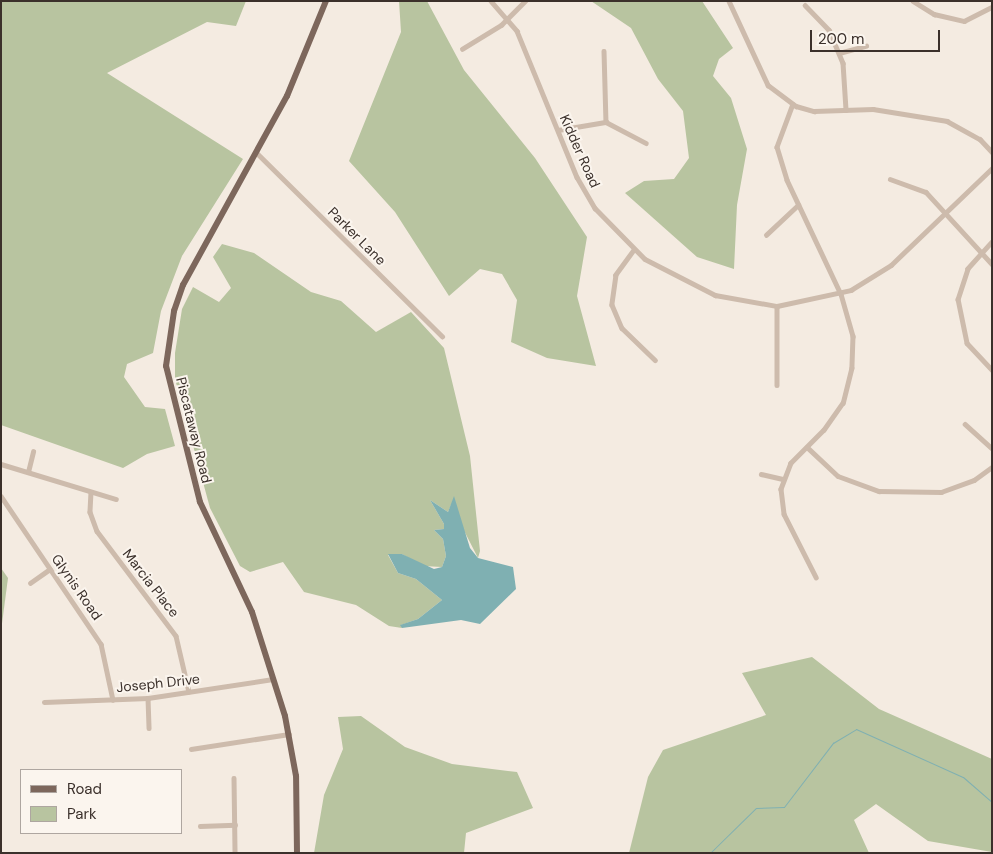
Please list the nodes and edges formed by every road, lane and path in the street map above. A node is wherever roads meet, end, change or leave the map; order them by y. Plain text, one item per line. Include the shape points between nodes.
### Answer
1 (326, 1) edge
2 (491, 1) edge
3 (525, 1) edge
4 (729, 1) edge
5 (913, 1) edge
6 (805, 5) dead end
7 (992, 7) edge
8 (509, 18) junction
9 (866, 46) dead end
10 (462, 49) dead end
11 (604, 51) dead end
12 (839, 53) junction
13 (792, 104) junction
14 (846, 110) junction
15 (606, 122) junction
16 (558, 130) junction
17 (646, 143) dead end
18 (256, 152) junction
19 (992, 152) edge
20 (992, 168) edge
21 (890, 179) dead end
22 (798, 205) junction
23 (944, 216) junction
24 (766, 235) dead end
25 (992, 242) edge
26 (634, 250) junction
27 (980, 252) junction
28 (992, 264) edge
29 (841, 294) junction
30 (776, 306) junction
31 (442, 336) dead end
32 (655, 360) dead end
33 (992, 370) edge
34 (777, 385) dead end
35 (966, 424) dead end
36 (807, 447) junction
37 (992, 448) edge
38 (33, 452) dead end
39 (1, 464) edge
40 (992, 467) edge
41 (28, 472) junction
42 (761, 474) dead end
43 (782, 479) junction
44 (91, 492) junction
45 (1, 496) edge
46 (116, 499) dead end
47 (50, 569) junction
48 (816, 577) dead end
49 (30, 583) dead end
50 (273, 679) junction
51 (189, 692) junction
52 (148, 698) junction
53 (112, 700) junction
54 (44, 702) dead end
55 (149, 728) dead end
56 (289, 734) junction
57 (190, 749) dead end
58 (234, 778) dead end
59 (235, 825) junction
60 (200, 826) dead end
61 (235, 853) edge
62 (297, 853) edge

1 - 18 main road, Piscataway Road via 303,61
2 - 8 street, Kidder Road
3 - 8 street
4 - 13 street via 768,85
5 - 7 street via 934,14 964,21
6 - 12 street via 829,30
8 - 10 street
8 - 16 street, Kidder Road
9 - 12 street
11 - 15 street
12 - 14 street
13 - 14 street via 814,111
13 - 22 street via 777,147
14 - 19 street via 873,109 947,122 980,139
15 - 16 street
15 - 17 street
16 - 26 street, Kidder Road via 588,197
18 - 31 street, Parker Lane
18 - 50 main road, Piscataway Road via 183,285 174,310 166,366 200,502 246,596
20 - 23 street, Kidder Road
21 - 23 street via 926,192
22 - 24 street
22 - 29 street
23 - 27 street
23 - 29 street, Kidder Road via 891,265
25 - 27 street
26 - 30 street, Kidder Road via 700,289
26 - 32 street via 616,275 612,305 622,328
27 - 28 street
27 - 33 street via 961,284 958,308 967,343
29 - 30 street, Kidder Road
29 - 36 street via 853,336 850,382 835,415
30 - 34 street
35 - 37 street
36 - 40 street via 838,476 879,491 941,492 974,480
36 - 43 street
38 - 41 street
39 - 41 street
41 - 44 street
42 - 43 street
43 - 48 street via 784,514
44 - 46 street
44 - 51 street, Marcia Place via 90,512 97,531 176,636
45 - 47 street, Glynis Road
47 - 49 street
47 - 53 street, Glynis Road via 101,644
50 - 51 street, Joseph Drive
50 - 56 main road, Piscataway Road
51 - 52 street, Joseph Drive
52 - 53 street, Joseph Drive
52 - 55 street
53 - 54 street, Joseph Drive
56 - 57 street
56 - 62 main road, Piscataway Road via 296,776
58 - 59 street
59 - 60 street
59 - 61 street

